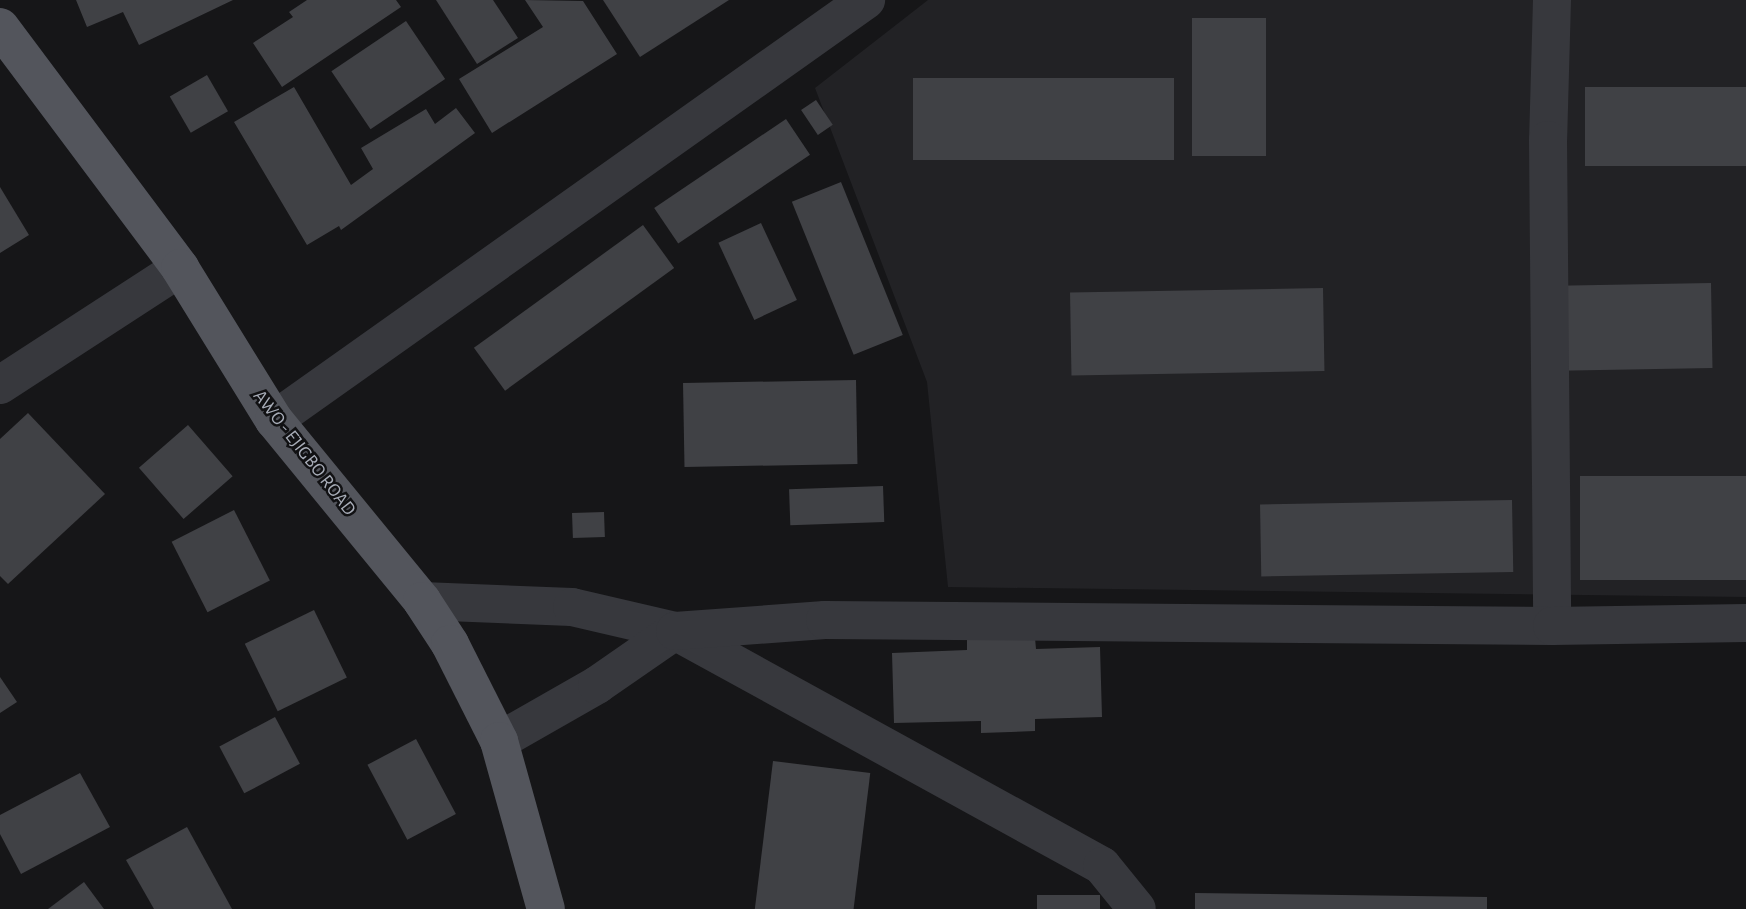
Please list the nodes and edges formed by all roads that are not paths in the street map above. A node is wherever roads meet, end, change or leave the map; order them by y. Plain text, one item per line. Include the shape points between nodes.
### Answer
1 (866, 0) edge
2 (1552, 0) edge
3 (0, 27) edge
4 (180, 268) junction
5 (0, 385) edge
6 (274, 420) junction
7 (422, 601) junction
8 (1746, 623) edge
9 (1552, 626) junction
10 (675, 631) junction
11 (499, 741) junction
12 (547, 909) edge
13 (1137, 909) edge

1 - 6 street
2 - 9 street via 1548,154
3 - 4 main road, AWO - EJIGBO ROAD
4 - 5 street
4 - 6 main road, AWO - EJIGBO ROAD
6 - 7 main road, AWO - EJIGBO ROAD
7 - 10 street via 572,607
7 - 11 main road, AWO - EJIGBO ROAD via 450,644
8 - 9 street
9 - 10 street via 825,620
10 - 11 street via 597,685
10 - 13 street via 1102,866
11 - 12 main road, AWO - EJIGBO ROAD

